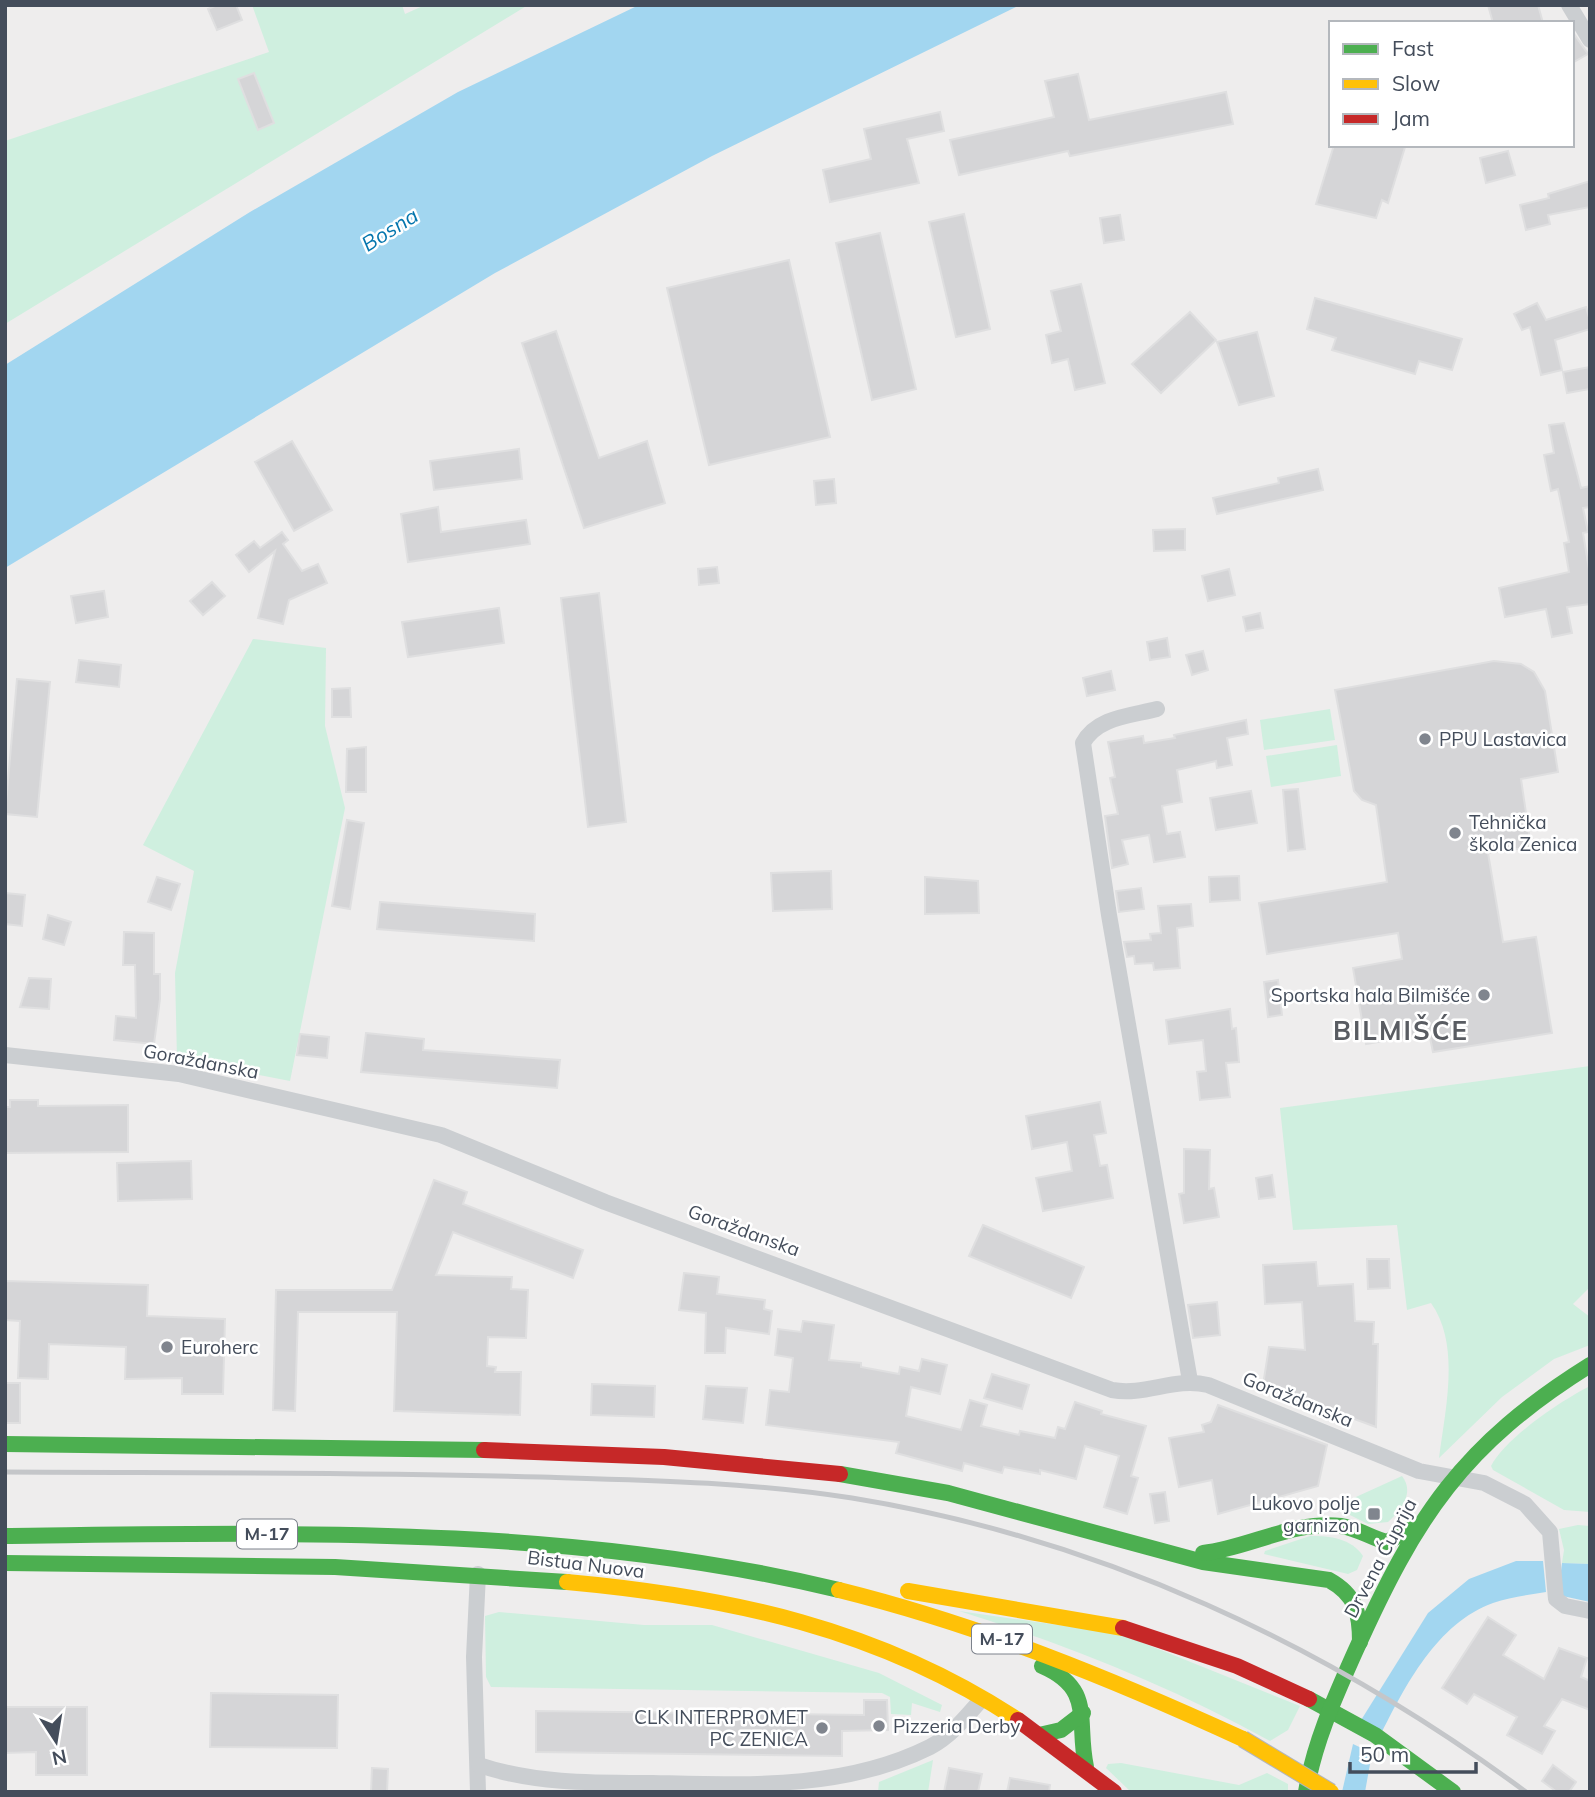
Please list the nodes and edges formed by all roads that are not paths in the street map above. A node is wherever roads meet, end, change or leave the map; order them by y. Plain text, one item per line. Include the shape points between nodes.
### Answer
1 (1569, 5) edge
2 (1590, 40) edge
3 (1157, 709) dead end
4 (5, 1055) edge
5 (1590, 1365) edge
6 (1190, 1381) junction
7 (5, 1444) edge
8 (1452, 1475) junction
9 (1418, 1525) junction
10 (5, 1536) edge
11 (1169, 1554) junction
12 (5, 1563) edge
13 (750, 1571) junction
14 (478, 1574) junction
15 (1590, 1611) edge
16 (1360, 1642) junction
17 (981, 1700) junction
18 (1331, 1709) junction
19 (1083, 1713) junction
20 (1039, 1735) junction
21 (479, 1765) junction
22 (1086, 1767) junction
23 (478, 1792) edge
24 (1114, 1792) edge
25 (1306, 1792) edge
26 (1331, 1792) edge
27 (1453, 1792) edge

1 - 2 street
3 - 6 street via 1100,723 1083,743
4 - 6 street, Goraždanska via 179,1074 441,1135 605,1202 1112,1391 1131,1394
5 - 8 main road, Drvena Ćuprija via 1515,1413
6 - 8 street, Goraždanska via 1208,1384 1419,1471
7 - 11 main road via 573,1452 732,1461 874,1478
8 - 9 main road, Drvena Ćuprija
8 - 15 street, Goraždanska via 1484,1483 1525,1504 1549,1532 1555,1595 1565,1606
9 - 11 main road via 1387,1542 1342,1525 1320,1525 1237,1551
9 - 16 main road, Drvena Ćuprija
10 - 13 main road, M-17 via 368,1534 528,1542
11 - 16 main road via 1229,1567 1305,1574 1339,1585 1358,1604
12 - 14 main road, Bistua Nuova via 381,1566
13 - 18 main road via 818,1570 968,1603 1096,1621 1153,1635
13 - 19 main road via 795,1592 1048,1668 1078,1691
13 - 26 main road, M-17, bridge via 897,1604 992,1635 1133,1689 1243,1739
14 - 17 main road, Bistua Nuova via 595,1584 730,1604 820,1625 932,1672
14 - 21 street via 474,1657
16 - 18 main road, Drvena Ćuprija
17 - 20 main road, Bistua Nuova
17 - 21 street via 931,1746 877,1767 811,1782 588,1782 533,1779
18 - 25 main road, Drvena Ćuprija via 1316,1742
18 - 27 main road via 1387,1742
19 - 20 main road via 1061,1730
19 - 22 main road
20 - 22 main road, Bistua Nuova
21 - 23 street
22 - 24 main road, Bistua Nuova

